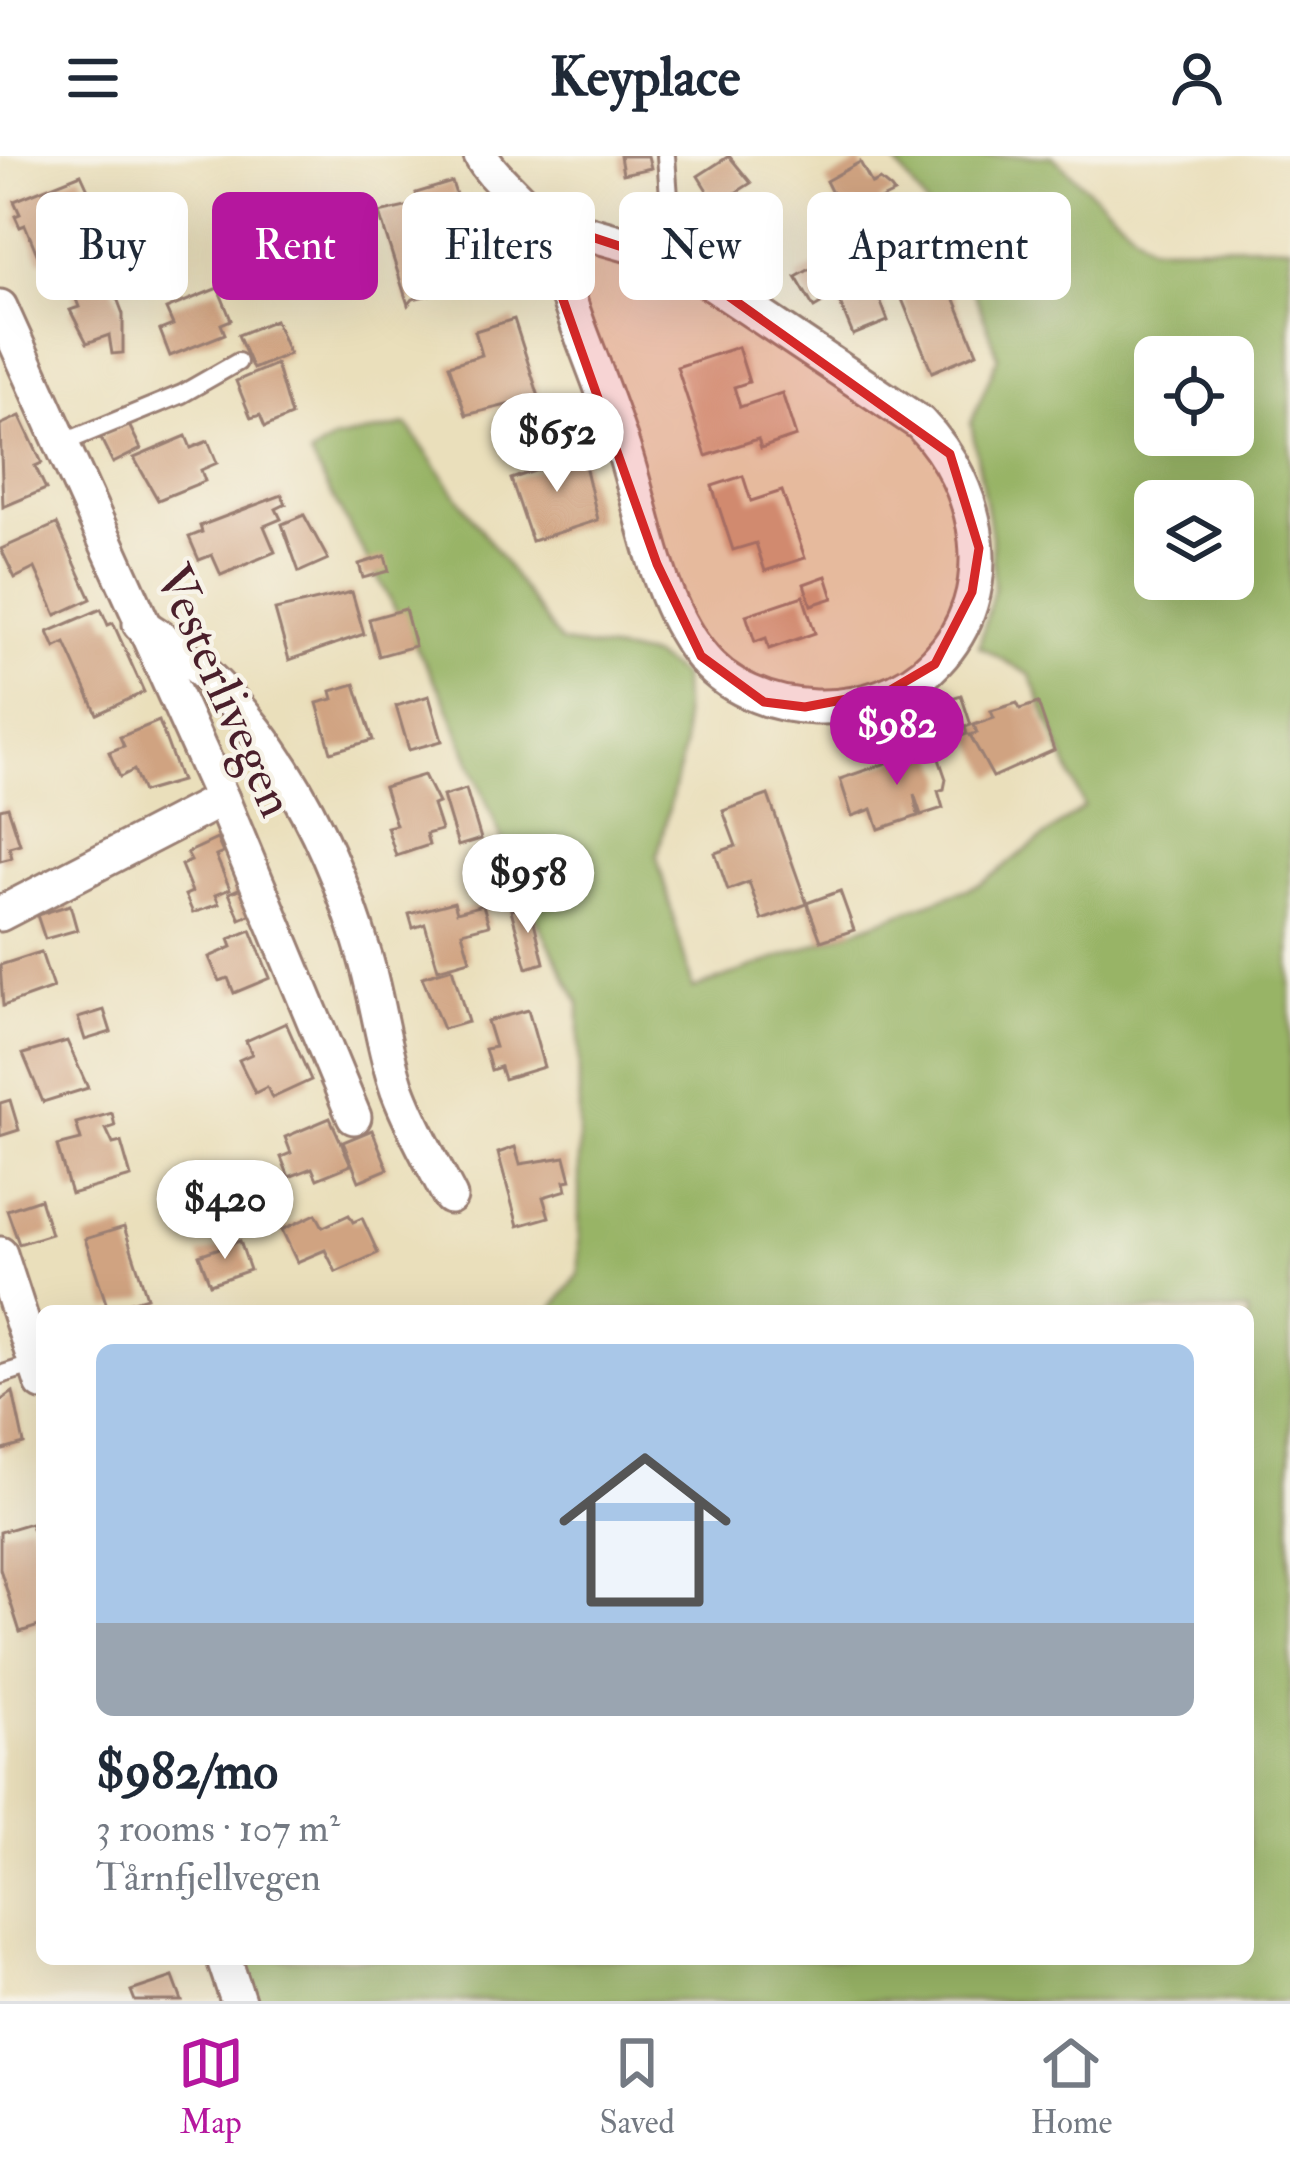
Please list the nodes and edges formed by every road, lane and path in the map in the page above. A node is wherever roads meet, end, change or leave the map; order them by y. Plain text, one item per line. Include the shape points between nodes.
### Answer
1 (481, 156) edge
2 (666, 156) edge
3 (512, 192) edge
4 (669, 192) edge
5 (566, 300) edge
6 (732, 300) edge
7 (0, 307) edge
8 (238, 362) dead end
9 (60, 443) junction
10 (140, 624) junction
11 (222, 799) junction
12 (0, 914) edge
13 (354, 1117) dead end
14 (450, 1197) dead end
15 (0, 1254) edge
16 (36, 1364) edge
17 (36, 1373) edge
18 (0, 1376) edge
19 (226, 1965) edge
20 (238, 2001) edge

1 - 3 street
2 - 4 lane
5 - 6 street via 657,564 700,656 764,702 842,704 889,691 935,664 972,592 979,548 950,454 920,424
7 - 9 street, Vesterlivegen
8 - 9 lane
9 - 10 street, Vesterlivegen
10 - 11 street, Vesterlivegen
10 - 14 street via 178,648 216,690 312,815 360,941 396,1086
11 - 12 street
11 - 13 street, Vesterlivegen
15 - 16 street
17 - 18 lane
19 - 20 street

